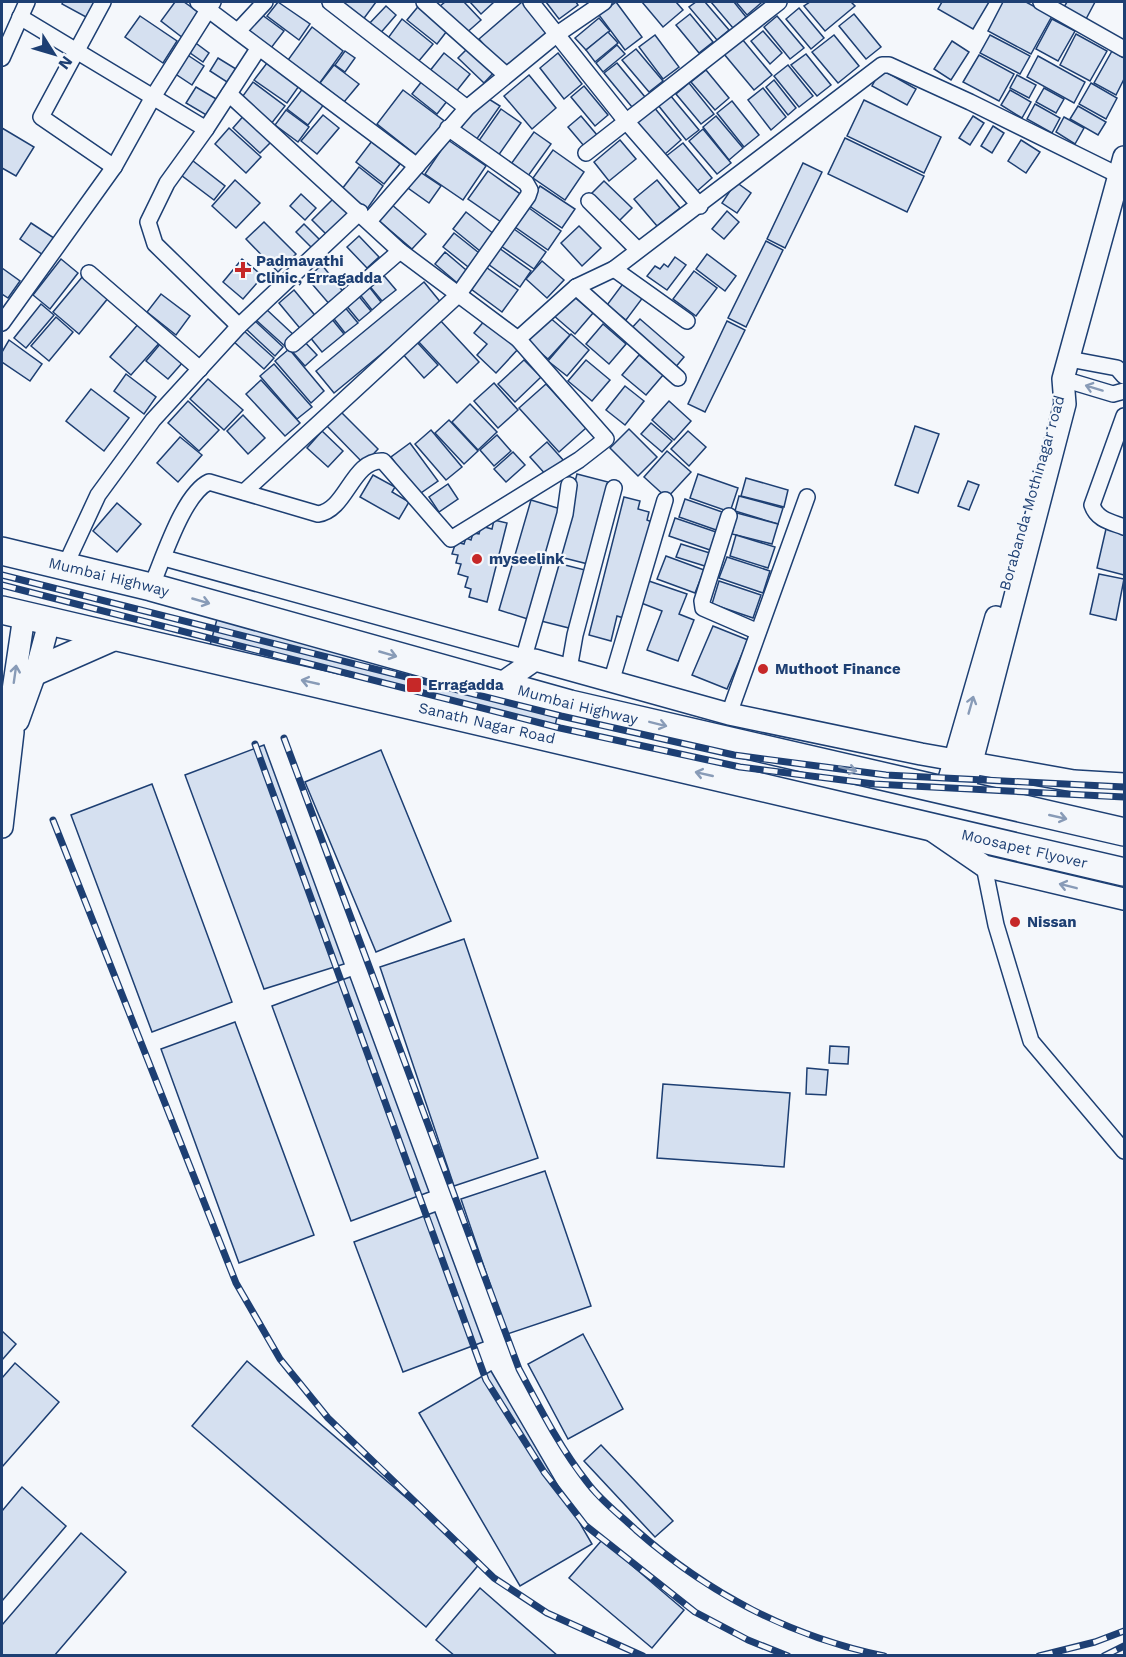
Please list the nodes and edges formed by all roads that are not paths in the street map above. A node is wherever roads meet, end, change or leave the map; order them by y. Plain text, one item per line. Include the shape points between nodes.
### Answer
1 (27, 2) edge
2 (103, 2) edge
3 (264, 2) edge
4 (330, 2) edge
5 (424, 2) edge
6 (531, 2) edge
7 (604, 2) edge
8 (778, 2) edge
9 (1041, 2) edge
10 (207, 4) edge
11 (20, 17) junction
12 (238, 31) junction
13 (556, 34) junction
14 (3, 48) edge
15 (258, 49) junction
16 (1125, 49) edge
17 (77, 50) junction
18 (506, 75) junction
19 (229, 93) junction
20 (153, 97) junction
21 (467, 108) junction
22 (625, 120) junction
23 (448, 128) junction
24 (206, 129) junction
25 (586, 153) dead end
26 (417, 166) junction
27 (114, 167) junction
28 (1122, 167) edge
29 (589, 201) dead end
30 (700, 206) junction
31 (364, 217) junction
32 (638, 250) junction
33 (400, 251) junction
34 (614, 269) junction
35 (89, 273) dead end
36 (576, 287) junction
37 (458, 295) junction
38 (687, 321) dead end
39 (2, 323) edge
40 (239, 326) junction
41 (518, 339) junction
42 (293, 344) dead end
43 (1070, 358) junction
44 (200, 369) junction
45 (1125, 376) edge
46 (678, 378) dead end
47 (1063, 387) junction
48 (1125, 391) edge
49 (1125, 416) edge
50 (569, 485) dead end
51 (614, 488) dead end
52 (244, 492) junction
53 (807, 497) dead end
54 (664, 500) dead end
55 (729, 516) dead end
56 (1125, 527) edge
57 (2, 551) edge
58 (164, 558) junction
59 (65, 566) junction
60 (151, 587) junction
61 (25, 616) edge
62 (756, 631) junction
63 (113, 637) junction
64 (530, 658) junction
65 (569, 669) junction
66 (36, 671) junction
67 (612, 679) junction
68 (499, 685) junction
69 (729, 714) junction
70 (627, 716) junction
71 (13, 732) junction
72 (750, 745) junction
73 (617, 754) junction
74 (963, 763) junction
75 (741, 783) junction
76 (1125, 784) edge
77 (954, 794) junction
78 (925, 825) joint
79 (2, 827) edge
80 (1125, 832) edge
81 (987, 854) junction
82 (1125, 872) edge
83 (1125, 900) edge
84 (1125, 1151) edge

1 - 11 street
2 - 17 street
3 - 12 street
4 - 21 street
5 - 18 street
6 - 13 street
7 - 13 street
8 - 22 street
9 - 16 street
10 - 12 street
10 - 20 street
11 - 14 street
11 - 17 street
12 - 15 street
13 - 18 street
13 - 22 street
15 - 19 street
15 - 26 street
17 - 20 street
17 - 27 street via 41,117
18 - 21 street
19 - 24 street
19 - 31 street
20 - 24 street
20 - 27 street
21 - 23 street
22 - 25 street
22 - 30 street
23 - 26 street
23 - 37 street via 526,183 530,190
24 - 40 street via 168,183 148,222 155,244
26 - 31 street
27 - 39 street
28 - 30 street via 882,65
28 - 43 street, Borabanda Mothinagar road
29 - 32 street
30 - 32 street
31 - 33 street
31 - 40 street
32 - 34 street
33 - 37 street
33 - 42 street
34 - 36 street
34 - 38 street
35 - 44 street
36 - 41 street
36 - 46 street
37 - 41 street
37 - 52 street
40 - 44 street
41 - 52 street via 606,439 579,460 451,539 382,461 374,460 364,467 326,513
43 - 45 street via 1117,368
43 - 47 street, Borabanda Mothinagar road
44 - 59 street via 153,420 98,495
48 -> 47 street via 1113,394
47 - 74 street, Borabanda Mothinagar road via 1065,404
49 - 56 street via 1092,506 1103,519
50 - 64 street
51 - 65 street
52 - 58 street via 209,482 200,486
53 - 62 street
54 - 67 street
55 - 62 street via 703,608
57 - 59 highway, Mumbai Highway
58 - 60 street
58 - 64 street
59 - 60 highway, Mumbai Highway
60 -> 68 highway, Mumbai Highway
61 - 63 highway, Sanath Nagar Road
61 - 66 street
71 -> 61 street via 11,704
62 - 69 street
63 - 66 highway
73 -> 63 highway, Sanath Nagar Road
64 - 65 street
64 - 68 street
65 - 67 street
66 - 71 street
67 - 69 street
68 - 70 highway, Mumbai Highway
69 - 74 street
70 -> 72 highway, Mumbai Highway
70 - 73 highway
71 - 79 street
72 - 75 highway
72 -> 77 highway, Mumbai Highway
75 -> 73 highway, Sanath Nagar Road
74 - 76 street via 1074,781
74 - 77 street
75 - 78 highway, Sanath Nagar Road
77 -> 80 highway
78 - 81 highway, Moosapet Flyover
81 - 82 highway, Moosapet Flyover
83 -> 81 street
81 - 84 street via 996,925 1031,1041

